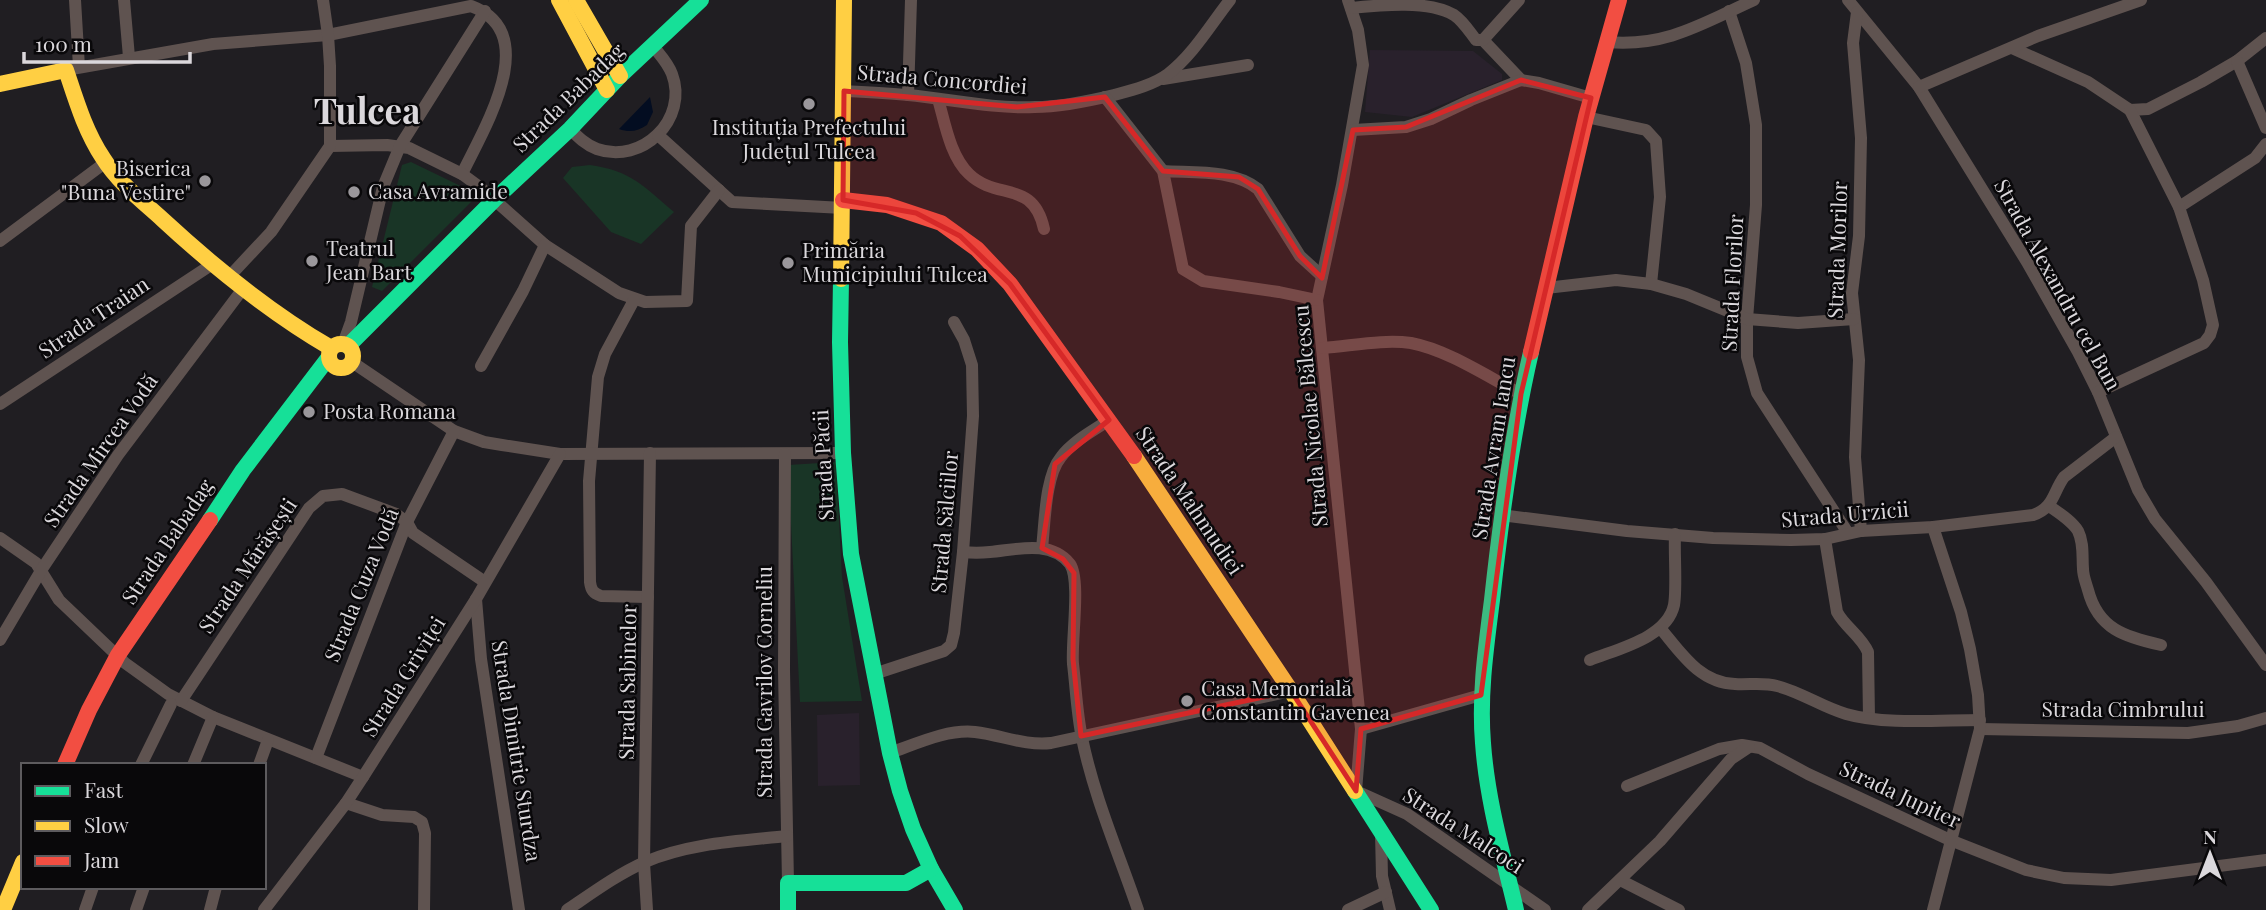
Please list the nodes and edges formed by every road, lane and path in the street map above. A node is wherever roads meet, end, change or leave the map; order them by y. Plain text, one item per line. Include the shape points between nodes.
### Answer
1 (75, 0) edge
2 (124, 0) edge
3 (323, 0) edge
4 (559, 0) edge
5 (576, 0) edge
6 (701, 0) edge
7 (844, 0) edge
8 (911, 0) edge
9 (1230, 0) edge
10 (1519, 0) edge
11 (1619, 0) edge
12 (1754, 0) edge
13 (1848, 0) edge
14 (2141, 0) edge
15 (1349, 4) edge
16 (485, 11) junction
17 (1729, 11) junction
18 (1857, 12) junction
19 (328, 35) junction
20 (2266, 38) edge
21 (1483, 40) junction
22 (1608, 42) junction
23 (653, 46) junction
24 (2012, 48) junction
25 (129, 57) junction
26 (2237, 61) junction
27 (1248, 65) dead end
28 (72, 68) junction
29 (620, 76) junction
30 (1159, 80) junction
31 (1521, 80) junction
32 (0, 84) edge
33 (1919, 87) junction
34 (607, 90) junction
35 (844, 91) junction
36 (908, 95) junction
37 (1105, 97) junction
38 (1591, 98) junction
39 (938, 99) junction
40 (2130, 110) junction
41 (1586, 117) junction
42 (2266, 128) edge
43 (570, 129) junction
44 (1353, 130) junction
45 (658, 135) junction
46 (2266, 144) edge
47 (330, 146) junction
48 (400, 146) junction
49 (106, 162) junction
50 (1163, 171) junction
51 (462, 174) junction
52 (719, 190) junction
53 (494, 200) junction
54 (843, 204) junction
55 (2179, 207) junction
56 (1044, 229) dead end
57 (0, 241) edge
58 (545, 246) junction
59 (211, 265) junction
60 (1322, 276) junction
61 (228, 278) junction
62 (1651, 284) junction
63 (1546, 288) junction
64 (242, 290) junction
65 (634, 300) junction
66 (1317, 300) junction
67 (1747, 319) junction
68 (1854, 319) junction
69 (954, 322) dead end
70 (1323, 348) junction
71 (340, 354) junction
72 (481, 366) dead end
73 (2098, 392) junction
74 (1521, 394) junction
75 (0, 404) edge
76 (1109, 420) junction
77 (454, 430) junction
78 (2116, 437) junction
79 (650, 453) junction
80 (843, 453) junction
81 (560, 454) junction
82 (591, 454) junction
83 (785, 454) junction
84 (2049, 506) junction
85 (1501, 515) junction
86 (407, 522) junction
87 (1934, 527) junction
88 (1855, 532) junction
89 (1675, 534) junction
90 (0, 538) edge
91 (1825, 539) junction
92 (1042, 548) junction
93 (963, 552) junction
94 (42, 569) junction
95 (485, 582) junction
96 (648, 597) junction
97 (476, 598) junction
98 (1661, 629) junction
99 (0, 640) edge
100 (2161, 645) dead end
101 (121, 659) junction
102 (1590, 660) dead end
103 (2266, 665) edge
104 (874, 674) junction
105 (1291, 691) junction
106 (1481, 695) junction
107 (176, 703) junction
108 (213, 717) junction
109 (1869, 718) junction
110 (2266, 718) edge
111 (1980, 725) junction
112 (1361, 729) junction
113 (1081, 736) junction
114 (268, 740) junction
115 (1751, 746) junction
116 (890, 753) junction
117 (316, 758) junction
118 (66, 763) edge
119 (77, 763) edge
120 (142, 763) edge
121 (194, 763) edge
122 (260, 763) edge
123 (363, 777) junction
124 (1627, 786) dead end
125 (1356, 791) junction
126 (346, 803) junction
127 (1381, 833) junction
128 (787, 836) junction
129 (1950, 841) junction
130 (2266, 860) edge
131 (644, 863) junction
132 (21, 867) edge
133 (931, 870) junction
134 (1620, 880) junction
135 (788, 883) junction
136 (1511, 885) junction
137 (24, 889) edge
138 (92, 889) edge
139 (143, 889) edge
140 (215, 889) edge
141 (1386, 892) junction
142 (3, 910) edge
143 (16, 910) edge
144 (85, 910) edge
145 (136, 910) edge
146 (210, 910) edge
147 (264, 910) edge
148 (424, 910) edge
149 (519, 910) edge
150 (567, 910) edge
151 (647, 910) edge
152 (788, 910) edge
153 (955, 910) edge
154 (1138, 910) edge
155 (1348, 910) edge
156 (1390, 910) edge
157 (1431, 910) edge
158 (1516, 910) edge
159 (1545, 910) edge
160 (1588, 910) edge
161 (1679, 910) edge
162 (1933, 910) edge

1 - 28 street
2 - 25 street
3 - 19 street
4 - 34 main road
5 - 29 main road
6 - 23 main road, Strada Babadag
7 - 35 main road, Strada Păcii
8 - 36 street
9 - 30 street, Strada Concordiei via 1191,51
10 - 21 street
11 - 22 main road, Strada Avram Iancu
12 - 17 street
13 - 18 street, Strada Alexandru cel Bun
14 - 24 street
15 - 21 street via 1434,5 1453,13 1476,40
15 - 44 street, Strada Nicolae Bălcescu via 1363,65
16 - 19 street via 471,6
16 - 48 street
16 - 51 street via 499,26 504,78
17 - 22 street via 1665,39
17 - 67 street, Strada Florilor via 1746,63 1756,125 1756,205
18 - 33 street, Strada Alexandru cel Bun
18 - 68 street, Strada Morilor via 1853,43 1861,138
19 - 25 street via 213,44
19 - 47 street
20 - 26 street
21 - 31 street
22 - 38 main road, Strada Avram Iancu
23 - 29 main road, Strada Babadag
23 - 45 street via 673,75 676,91 668,122
24 - 33 street
24 - 40 street via 2088,82
25 - 28 street
26 - 40 street via 2148,108
26 - 42 street
27 - 30 street, Strada Concordiei
28 - 32 main road
28 - 49 main road via 88,132
29 - 34 main road, Strada Babadag
30 - 37 street, Strada Concordiei
31 - 38 street
31 - 44 street via 1406,127
33 - 73 street, Strada Alexandru cel Bun via 2028,262
34 - 43 main road, Strada Babadag
35 - 36 street, Strada Concordiei
35 - 54 main road, Strada Păcii
36 - 39 street, Strada Concordiei
37 - 39 street, Strada Concordiei via 1037,107
37 - 50 street
38 - 41 main road, Strada Avram Iancu
39 - 56 street via 962,167 986,185 1031,202
40 - 55 street
41 - 62 street via 1646,130 1656,141 1660,197
41 - 63 main road, Strada Avram Iancu
43 - 45 street via 589,145 613,152 637,148
43 - 53 main road, Strada Babadag
44 - 60 street, Strada Nicolae Bălcescu
45 - 52 street
46 - 55 street via 2255,158
47 - 48 street
47 - 61 street via 271,232
48 - 51 street
48 - 71 street via 383,187
49 - 57 street
49 - 59 main road
50 - 60 street via 1230,176 1249,182 1300,256
50 - 66 street via 1183,269 1203,281
51 - 53 street
52 - 54 street via 732,202
52 - 65 street via 691,226 687,301
53 - 58 street
53 - 71 main road, Strada Babadag
54 - 76 main road, Strada Mahmudiei via 887,205 916,213 969,242 1010,284
54 - 80 main road, Strada Păcii
55 - 73 street via 2203,280 2213,326 2210,335 2204,343
58 - 65 street
58 - 72 street
59 - 61 main road
59 - 75 street, Strada Traian
60 - 66 street, Strada Nicolae Bălcescu
61 - 64 main road
62 - 63 street via 1616,280
62 - 67 street
63 - 74 main road, Strada Avram Iancu
64 - 71 main road
64 - 94 street, Strada Mircea Vodă via 118,455
65 - 82 street via 601,368
66 - 70 street, Strada Nicolae Bălcescu
67 - 68 street via 1797,323
67 - 88 street, Strada Florilor via 1747,357 1757,393
68 - 88 street, Strada Morilor via 1859,382
69 - 93 street, Strada Sălciilor via 968,351 972,377
70 - 74 street via 1409,343 1429,348
70 - 112 street, Strada Nicolae Bălcescu
71 - 77 street
71 - 101 main road, Strada Babadag
73 - 78 street, Strada Alexandru cel Bun
74 - 85 main road, Strada Avram Iancu
76 - 92 street via 1072,445 1055,464
76 - 105 main road, Strada Mahmudiei
77 - 81 street via 484,442
77 - 86 street, Strada Cuza Vodă
78 - 84 street via 2064,477
78 - 103 street, Strada Alexandru cel Bun via 2155,519
79 - 82 street
79 - 83 street
79 - 96 street, Strada Sabinelor
80 - 83 street
80 - 104 main road, Strada Păcii via 851,554
81 - 82 street
81 - 95 street, Strada Griviței
82 - 96 street via 591,589 601,596
83 - 128 street, Strada Gavrilov Corneliu
84 - 87 street, Strada Urzicii via 2033,515
84 - 100 street via 2078,532 2083,572 2095,611 2120,633
85 - 89 street, Strada Urzicii
85 - 106 main road, Strada Avram Iancu
86 - 95 street, Strada Mărășești via 413,533
86 - 107 street, Strada Mărășești via 342,494 315,501
86 - 117 street, Strada Cuza Vodă
87 - 88 street, Strada Urzicii
87 - 111 street via 1970,649
88 - 91 street, Strada Urzicii
89 - 91 street, Strada Urzicii
89 - 98 street via 1674,605
90 - 94 street
91 - 109 street via 1837,612 1868,652
92 - 93 street
92 - 113 street via 1070,564 1074,573 1073,659
93 - 104 street, Strada Sălciilor via 951,645 930,657
94 - 99 street, Strada Mircea Vodă
94 - 101 street via 59,600
95 - 97 street, Strada Griviței
96 - 131 street, Strada Sabinelor
97 - 123 street, Strada Griviței
97 - 149 street, Strada Dimitrie Sturdza
98 - 102 street
98 - 109 street, Strada Cimbrului via 1688,661 1715,682 1776,685 1820,706
101 - 107 street
101 - 118 main road, Strada Babadag via 89,710
101 - 119 main road, Strada Babadag
104 - 116 main road, Strada Păcii
105 - 113 street
105 - 125 main road, Strada Mahmudiei
106 - 112 street
106 - 136 main road, Strada Avram Iancu via 1486,772
107 - 108 street
107 - 120 street, Strada Mărășești
108 - 114 street
108 - 121 street
109 - 111 street, Strada Cimbrului
110 - 111 street, Strada Cimbrului via 2238,726 2156,734
111 - 129 street
112 - 125 street, Strada Nicolae Bălcescu
113 - 116 street via 1037,744 958,732
113 - 154 street
114 - 117 street
114 - 122 street
115 - 124 street via 1731,746
115 - 129 street, Strada Jupiter
115 - 134 street via 1731,759
116 - 133 main road, Strada Păcii
117 - 123 street
123 - 126 street, Strada Griviței
125 - 127 main road, Strada Mahmudiei
125 - 136 street, Strada Malcoci via 1407,814
126 - 147 street, Strada Griviței
126 - 148 street via 422,822
127 - 141 street
127 - 157 main road, Strada Mahmudiei
128 - 131 street via 706,845
128 - 135 street, Strada Gavrilov Corneliu
129 - 130 street, Strada Jupiter via 2026,870 2064,878 2111,880
129 - 162 street
131 - 150 street
131 - 151 street, Strada Sabinelor
132 - 142 main road
133 - 135 main road via 906,883
133 - 153 main road, Strada Păcii
134 - 160 street
134 - 161 street
135 - 152 main road, Strada Gavrilov Corneliu
136 - 158 main road, Strada Avram Iancu
136 - 159 street, Strada Malcoci
137 - 143 main road
138 - 144 street
139 - 145 street
140 - 146 street
141 - 155 street
141 - 156 street

